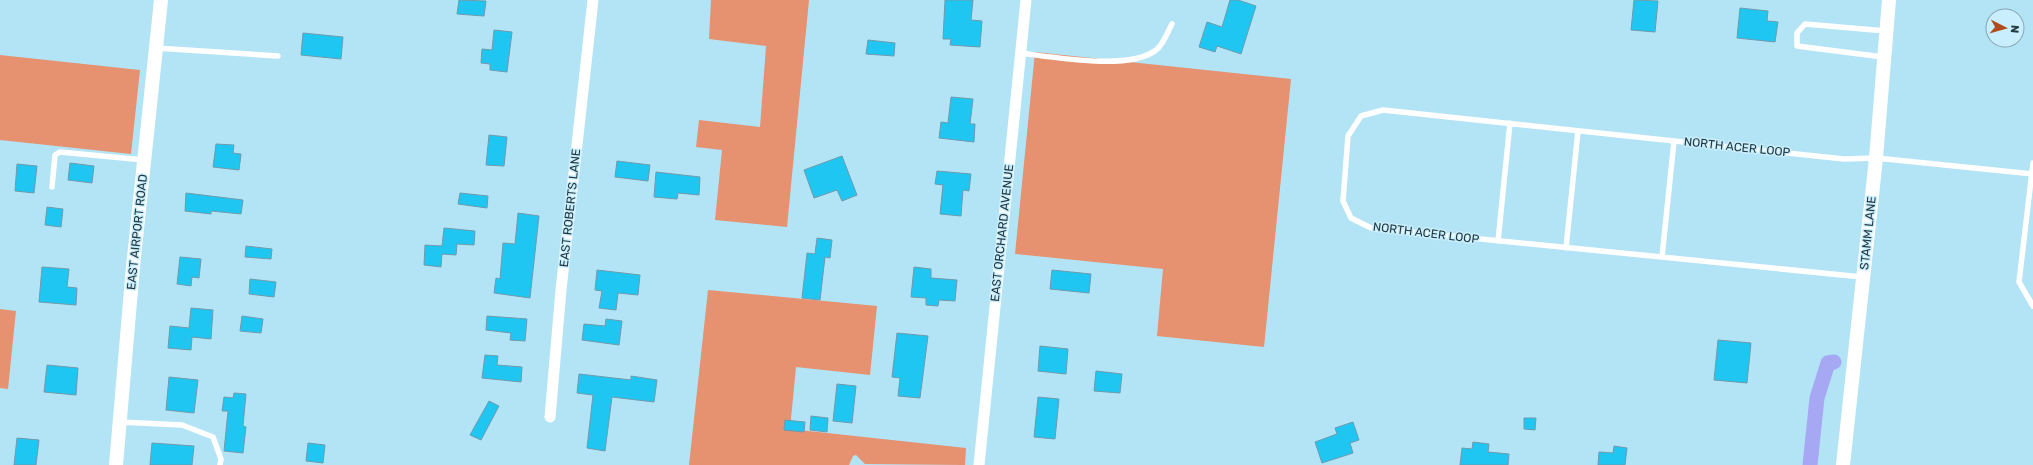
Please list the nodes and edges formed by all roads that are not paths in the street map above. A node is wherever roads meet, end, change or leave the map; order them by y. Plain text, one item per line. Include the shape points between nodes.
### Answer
1 (161, 0) edge
2 (593, 0) edge
3 (1026, 0) edge
4 (1889, 0) edge
5 (1172, 24) dead end
6 (1886, 31) junction
7 (156, 48) junction
8 (1020, 53) junction
9 (278, 56) dead end
10 (1884, 57) junction
11 (1510, 124) junction
12 (1578, 131) junction
13 (1674, 141) junction
14 (1876, 158) junction
15 (144, 160) junction
16 (2033, 163) edge
17 (2032, 174) edge
18 (52, 187) dead end
19 (1498, 241) junction
20 (1566, 248) junction
21 (1662, 257) junction
22 (1862, 277) junction
23 (2033, 306) edge
24 (550, 417) dead end
25 (120, 422) junction
26 (116, 465) edge
27 (220, 465) edge
28 (979, 465) edge
29 (1843, 465) edge

1 - 7 street, EAST AIRPORT ROAD
2 - 24 street, EAST ROBERTS LANE via 561,290
3 - 8 street, EAST ORCHARD AVENUE
4 - 6 street, STAMM LANE
5 - 8 lane via 1157,50 1137,60 1094,61
6 - 10 street, STAMM LANE
6 - 10 lane via 1806,24 1797,33 1797,46
7 - 9 lane
7 - 15 street, EAST AIRPORT ROAD
8 - 28 street, EAST ORCHARD AVENUE
10 - 14 street, STAMM LANE
11 - 12 lane, NORTH ACER LOOP
11 - 19 lane
11 - 19 lane, NORTH ACER LOOP via 1383,110 1361,116 1348,136 1343,201 1351,218 1371,228
12 - 13 lane, NORTH ACER LOOP
12 - 20 lane
13 - 14 lane, NORTH ACER LOOP via 1844,158
13 - 21 lane
14 - 17 lane, NORTH ACER LOOP
14 - 22 street, STAMM LANE
15 - 18 lane via 60,152 55,155
15 - 25 street, EAST AIRPORT ROAD
16 - 17 lane
17 - 23 lane via 2019,282
19 - 20 lane, NORTH ACER LOOP
20 - 21 lane, NORTH ACER LOOP
21 - 22 lane, NORTH ACER LOOP
22 - 29 street, STAMM LANE
25 - 26 street, EAST AIRPORT ROAD
25 - 27 lane via 182,426 213,437 221,459

